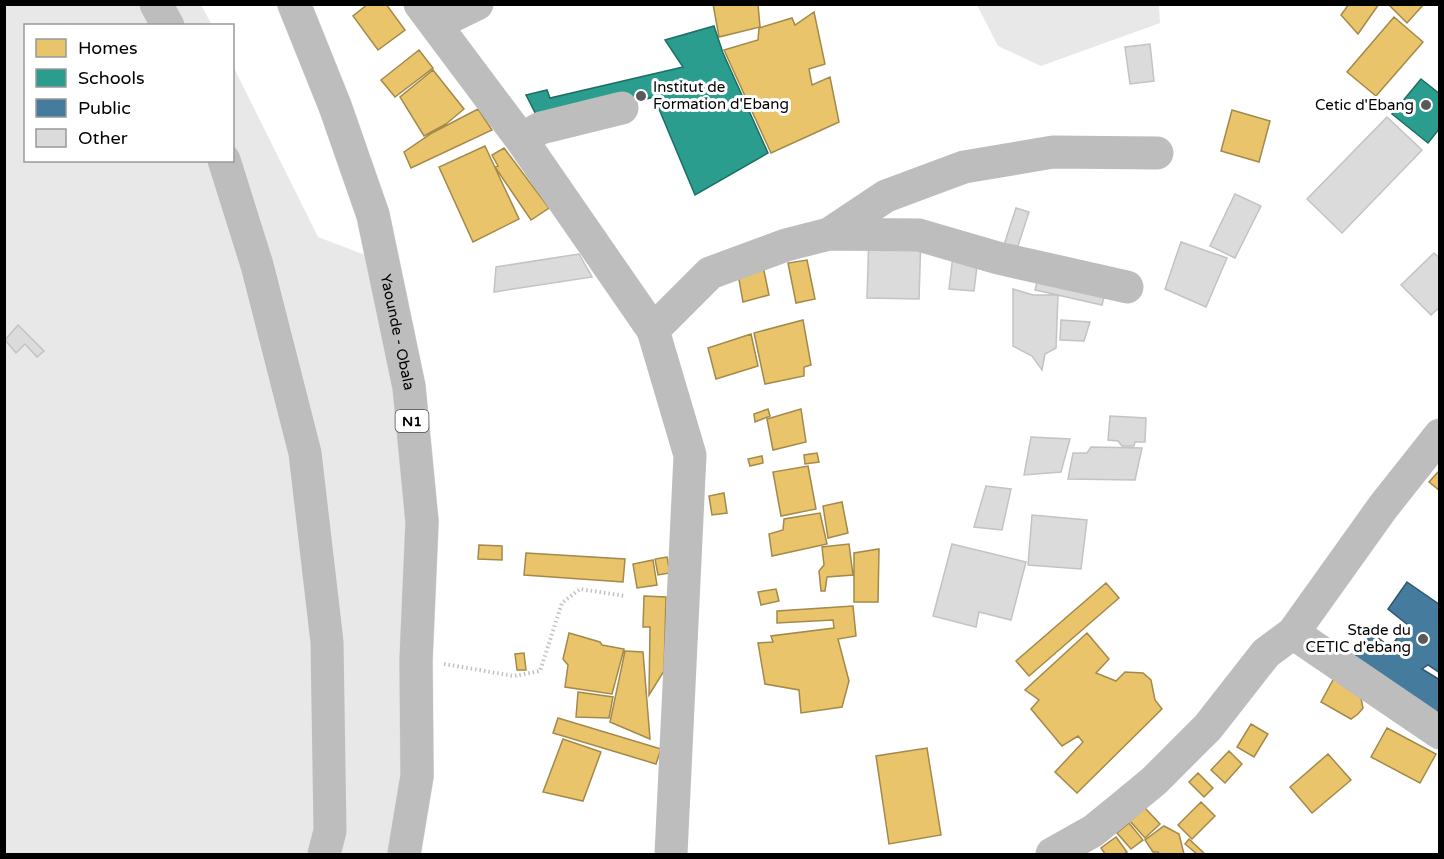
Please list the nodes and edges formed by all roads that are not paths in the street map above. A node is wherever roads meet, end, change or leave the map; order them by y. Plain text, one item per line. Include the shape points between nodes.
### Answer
1 (156, 4) edge
2 (294, 4) edge
3 (477, 4) edge
4 (428, 14) edge
5 (167, 24) edge
6 (622, 108) dead end
7 (521, 139) junction
8 (1157, 153) dead end
9 (225, 162) edge
10 (829, 234) junction
11 (1127, 286) dead end
12 (653, 330) junction
13 (1440, 435) edge
14 (1293, 633) junction
15 (1440, 733) edge
16 (324, 855) edge
17 (404, 855) edge
18 (671, 855) edge
19 (1053, 855) edge

1 - 5 main road
2 - 17 main road, Yaounde - Obala / N1 via 373,215 409,387 422,522 416,660 417,776
3 - 4 main road
4 - 7 main road
6 - 7 main road via 541,128
7 - 12 main road
8 - 10 main road via 1053,152 964,167 886,196
9 - 16 main road via 257,266 305,453 327,642 330,831
10 - 11 main road via 919,235 998,258
10 - 12 main road via 710,273
12 - 18 main road via 690,455
13 - 14 main road
14 - 15 main road
14 - 19 main road via 1266,653 1208,727 1154,781 1093,831

